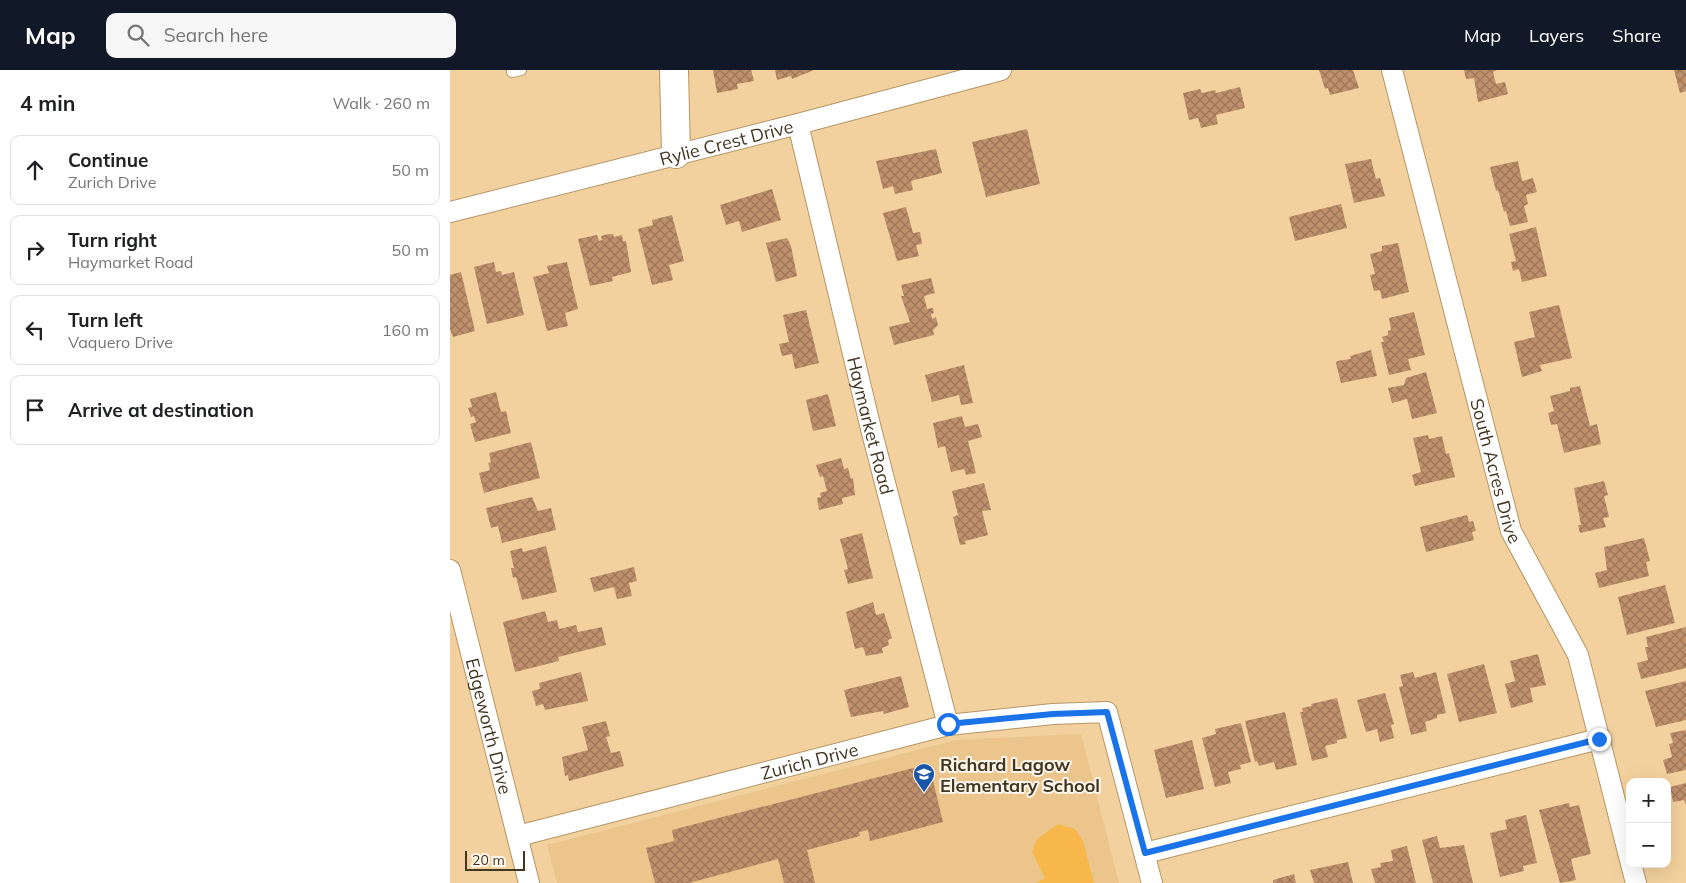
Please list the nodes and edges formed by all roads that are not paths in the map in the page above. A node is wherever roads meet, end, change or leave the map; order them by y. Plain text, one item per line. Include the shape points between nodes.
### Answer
1 (674, 70) edge
2 (1001, 70) edge
3 (1392, 70) edge
4 (798, 124) junction
5 (676, 154) junction
6 (450, 212) edge
7 (450, 570) edge
8 (948, 724) junction
9 (1599, 739) junction
10 (518, 836) junction
11 (1626, 844) edge
12 (1145, 853) junction
13 (1632, 868) edge
14 (529, 883) edge
15 (1152, 883) edge
16 (1636, 883) edge

1 - 5 street
2 - 4 street, Rylie Crest Drive
3 - 9 street, South Acres Drive via 1511,531 1578,656
4 - 5 street, Rylie Crest Drive
4 - 8 street, Haymarket Road via 871,429
5 - 6 street, Rylie Crest Drive
7 - 10 street, Edgeworth Drive
8 - 10 street, Zurich Drive
8 - 12 street, Zurich Drive via 1107,712
9 - 11 street, South Acres Drive
9 - 12 street
10 - 14 street, Edgeworth Drive
12 - 15 street
13 - 16 street

